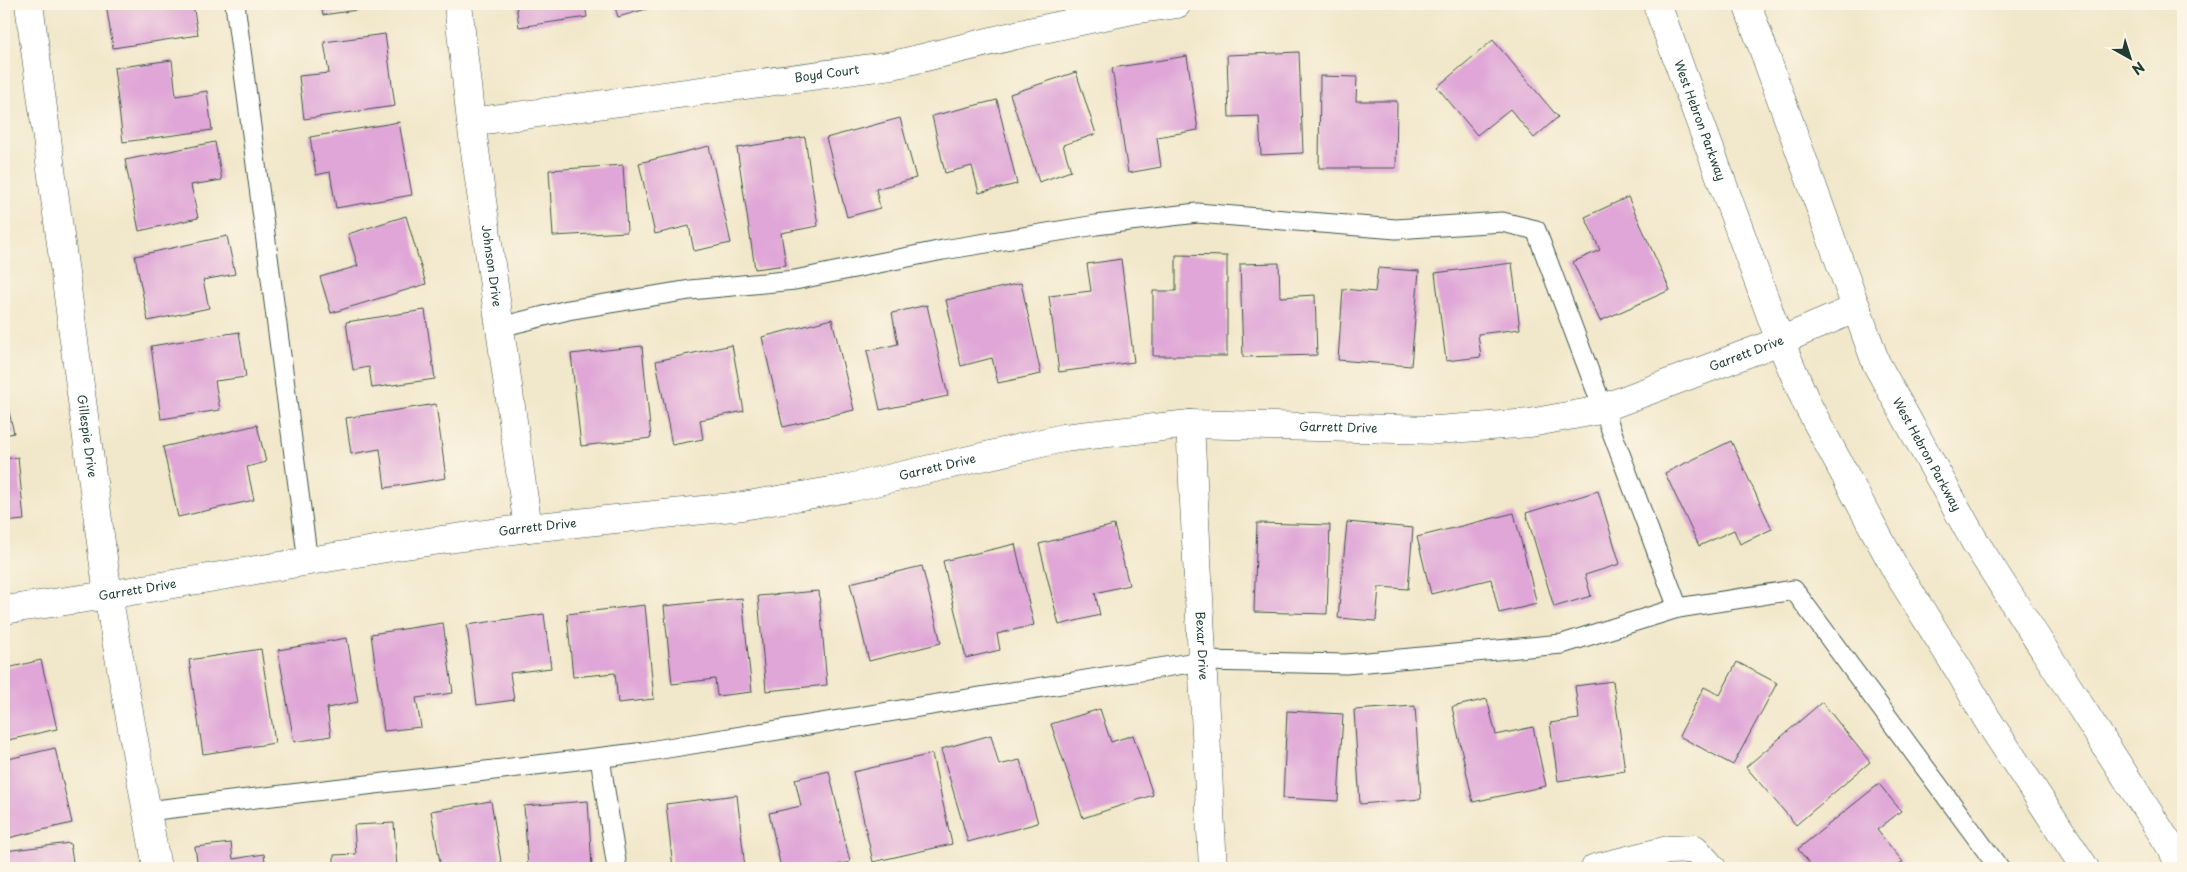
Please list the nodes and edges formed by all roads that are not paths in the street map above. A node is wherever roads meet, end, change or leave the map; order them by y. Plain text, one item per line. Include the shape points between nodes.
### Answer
1 (29, 4) edge
2 (235, 4) edge
3 (458, 4) edge
4 (1177, 4) edge
5 (1657, 4) edge
6 (1747, 4) edge
7 (472, 122) junction
8 (1857, 308) junction
9 (500, 327) junction
10 (1780, 341) junction
11 (1604, 408) junction
12 (1190, 424) junction
13 (528, 528) junction
14 (308, 562) junction
15 (108, 596) junction
16 (1678, 608) junction
17 (4, 610) edge
18 (1202, 662) junction
19 (600, 758) junction
20 (147, 810) junction
21 (157, 868) edge
22 (617, 868) edge
23 (1213, 868) edge
24 (1595, 868) edge
25 (1712, 868) edge
26 (1999, 868) edge
27 (2085, 868) edge
28 (2182, 868) edge

1 - 15 street, Gillespie Drive
2 - 14 lane
3 - 7 street, Johnson Drive
4 - 7 street, Boyd Court via 1137,9 893,64
5 - 10 street, West Hebron Parkway
6 - 8 street, West Hebron Parkway
7 - 9 street, Johnson Drive
8 - 10 street, Garrett Drive
8 - 28 street, West Hebron Parkway via 1876,363 1975,542
9 - 11 lane via 568,310 671,293 795,280 1086,226 1197,213 1396,229 1502,222 1536,230
9 - 13 street, Johnson Drive
10 - 11 street, Garrett Drive
10 - 27 street, West Hebron Parkway via 1807,404 1897,572 1987,719
11 - 12 street, Garrett Drive via 1530,424 1437,430
11 - 16 lane
12 - 13 street, Garrett Drive via 1062,438 849,488 742,506
12 - 18 street, Bexar Drive
13 - 14 street, Garrett Drive
14 - 15 street, Garrett Drive
15 - 17 street, Garrett Drive
15 - 20 street, Gillespie Drive
16 - 18 lane via 1562,644 1346,664
16 - 26 lane via 1794,590
18 - 19 lane
18 - 23 street, Bexar Drive
19 - 20 lane
19 - 22 lane
20 - 21 street, Gillespie Drive
24 - 25 street via 1668,850 1695,849

